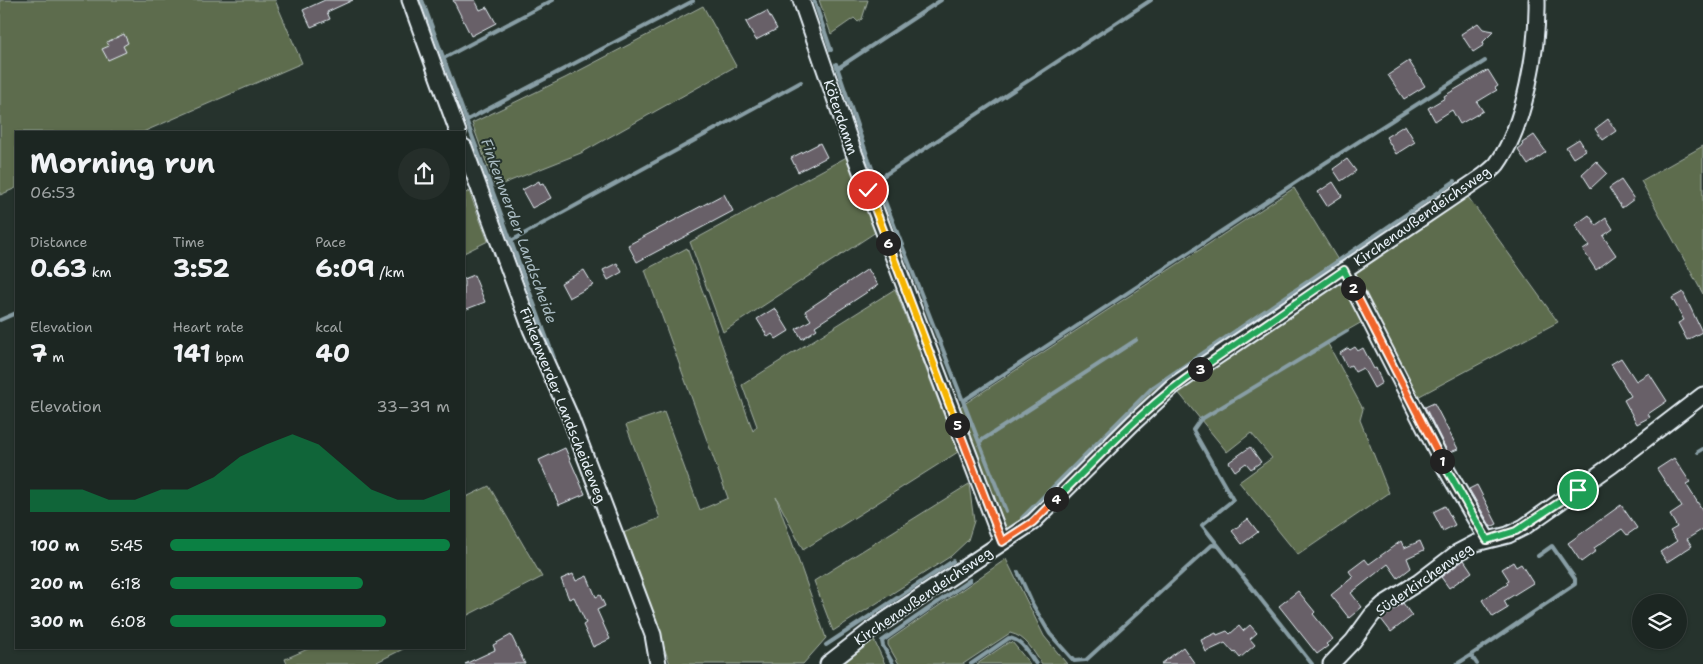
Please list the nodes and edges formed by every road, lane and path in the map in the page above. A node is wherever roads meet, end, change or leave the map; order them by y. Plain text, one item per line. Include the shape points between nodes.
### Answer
1 (410, 0) edge
2 (801, 0) edge
3 (1537, 0) edge
4 (458, 131) edge
5 (465, 150) edge
6 (1344, 270) junction
7 (1703, 395) edge
8 (1487, 540) junction
9 (1002, 542) junction
10 (658, 664) edge
11 (828, 664) edge
12 (1331, 664) edge

1 - 4 street
2 - 9 street, Köterdamm via 854,153
3 - 6 street, Kirchenaußendeichsweg via 1536,42 1527,84 1515,131 1496,166
5 - 10 street, Finkenwerder Landscheideweg via 531,329 568,414 653,635
6 - 8 street via 1455,485
6 - 9 street, Kirchenaußendeichsweg via 1174,386 1033,522
7 - 8 street, Süderkirchenweg via 1524,527
8 - 12 street, Süderkirchenweg via 1457,553 1384,604
9 - 11 street, Kirchenaußendeichsweg via 874,628

